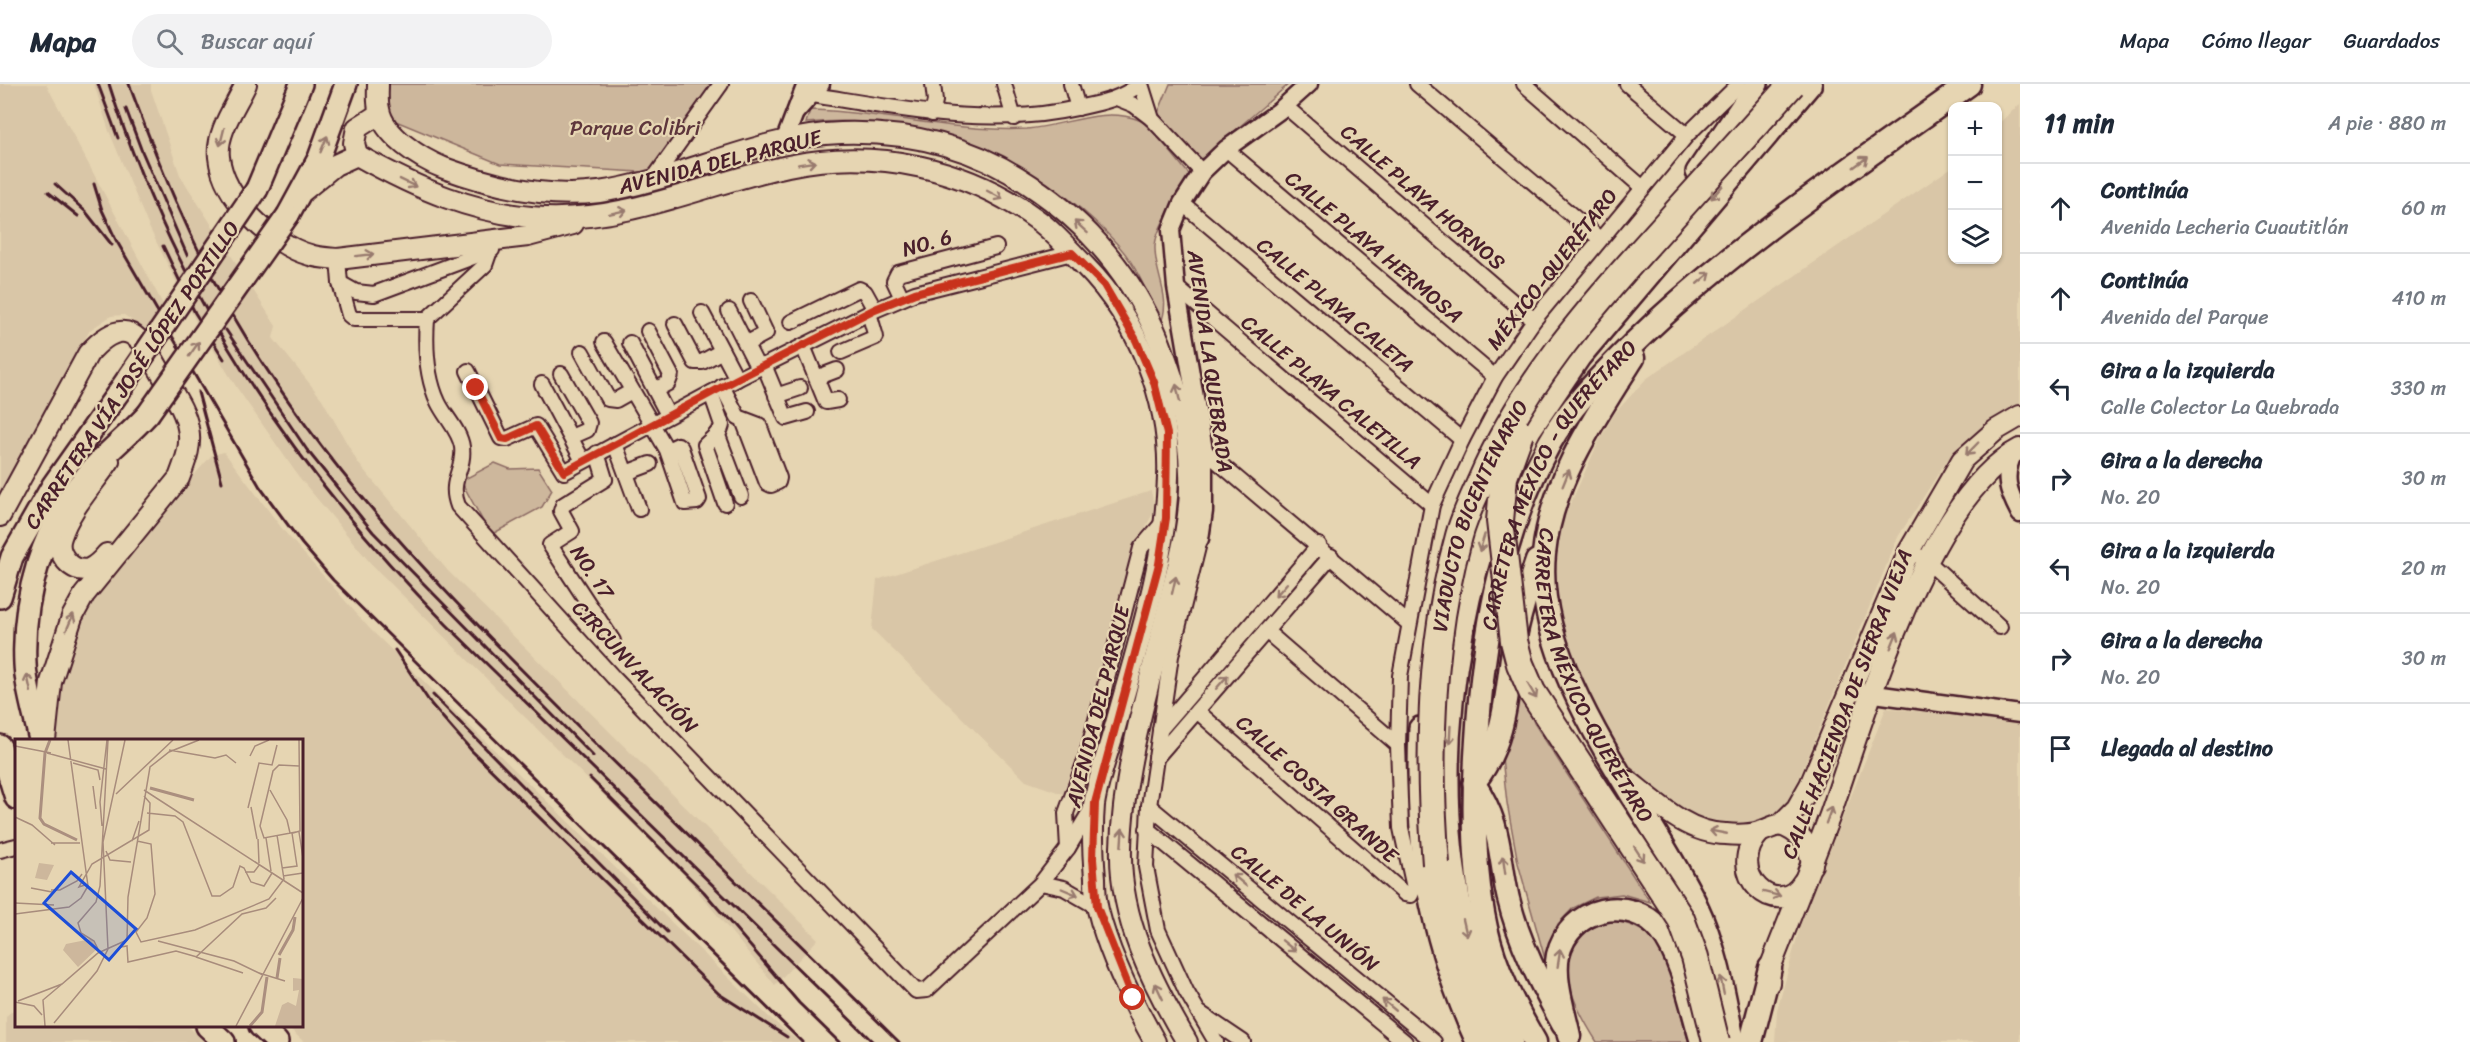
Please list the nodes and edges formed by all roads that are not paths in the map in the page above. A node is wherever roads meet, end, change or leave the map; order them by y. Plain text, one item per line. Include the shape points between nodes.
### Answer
1 (246, 84) edge
2 (346, 84) edge
3 (378, 84) edge
4 (721, 84) edge
5 (933, 84) edge
6 (1004, 84) edge
7 (1071, 84) edge
8 (1141, 84) edge
9 (1154, 84) edge
10 (1309, 84) edge
11 (1417, 84) edge
12 (1524, 84) edge
13 (1627, 84) edge
14 (1738, 84) edge
15 (1757, 84) edge
16 (1775, 84) edge
17 (1810, 84) edge
18 (1969, 84) edge
19 (297, 87) edge
20 (810, 88) edge
21 (1792, 94) edge
22 (1119, 99) junction
23 (1285, 106) junction
24 (1078, 108) junction
25 (1150, 113) junction
26 (379, 114) junction
27 (932, 114) junction
28 (1014, 118) junction
29 (1687, 135) junction
30 (785, 139) junction
31 (1226, 149) junction
32 (357, 155) junction
33 (1202, 172) junction
34 (1697, 172) junction
35 (654, 178) junction
36 (1643, 188) junction
37 (301, 193) junction
38 (1182, 203) junction
39 (592, 218) junction
40 (1652, 223) junction
41 (1600, 239) junction
42 (493, 244) junction
43 (996, 247) dead end
44 (1072, 253) junction
45 (338, 259) junction
46 (340, 282) junction
47 (1176, 287) junction
48 (902, 298) junction
49 (751, 301) dead end
50 (1595, 303) junction
51 (729, 311) dead end
52 (872, 311) junction
53 (702, 313) dead end
54 (1661, 317) junction
55 (427, 319) junction
56 (1534, 320) junction
57 (791, 322) dead end
58 (675, 324) dead end
59 (648, 332) dead end
60 (604, 342) dead end
61 (630, 343) dead end
62 (746, 344) junction
63 (803, 346) junction
64 (722, 351) junction
65 (582, 352) dead end
66 (841, 352) dead end
67 (761, 366) junction
68 (837, 370) dead end
69 (468, 371) dead end
70 (561, 374) dead end
71 (1495, 377) junction
72 (816, 378) junction
73 (737, 379) junction
74 (542, 384) dead end
75 (800, 388) dead end
76 (655, 390) junction
77 (717, 390) junction
78 (632, 392) junction
79 (776, 396) junction
80 (838, 400) dead end
81 (807, 412) dead end
82 (668, 416) junction
83 (2020, 416) edge
84 (743, 420) dead end
85 (651, 424) junction
86 (717, 433) junction
87 (571, 437) junction
88 (1187, 437) junction
89 (1462, 440) junction
90 (123, 442) junction
91 (615, 444) junction
92 (667, 450) dead end
93 (1204, 450) junction
94 (2017, 451) edge
95 (597, 453) junction
96 (584, 461) junction
97 (650, 464) dead end
98 (626, 473) junction
99 (1971, 491) junction
100 (2010, 495) junction
101 (741, 496) dead end
102 (725, 502) dead end
103 (1432, 505) junction
104 (639, 509) dead end
105 (1553, 511) junction
106 (2020, 514) edge
107 (0, 516) edge
108 (1166, 518) junction
109 (145, 521) junction
110 (1192, 538) junction
111 (1319, 545) junction
112 (1331, 556) junction
113 (1918, 556) junction
114 (6, 565) edge
115 (0, 597) edge
116 (1408, 623) junction
117 (2000, 627) dead end
118 (1266, 632) junction
119 (613, 641) dead end
120 (1851, 691) junction
121 (1873, 694) junction
122 (1197, 711) junction
123 (2020, 714) edge
124 (1160, 730) junction
125 (43, 739) edge
126 (43, 739) edge
127 (1398, 745) junction
128 (1, 754) edge
129 (1156, 758) junction
130 (1618, 772) junction
131 (1474, 783) junction
132 (15, 795) edge
133 (1095, 803) junction
134 (1149, 806) junction
135 (1780, 825) junction
136 (1147, 829) junction
137 (1760, 832) junction
138 (15, 846) edge
139 (1068, 848) junction
140 (0, 850) edge
141 (1808, 873) junction
142 (1041, 883) junction
143 (1411, 895) joint
144 (1097, 907) junction
145 (1770, 968) junction
146 (1199, 1013) junction
147 (208, 1027) edge
148 (261, 1027) edge
149 (1571, 1039) edge
150 (224, 1042) edge
151 (277, 1042) edge
152 (1155, 1042) edge
153 (1187, 1042) edge
154 (1216, 1042) edge
155 (1243, 1042) edge
156 (1406, 1042) edge
157 (1434, 1042) edge
158 (1477, 1042) edge
159 (1488, 1042) edge
160 (1512, 1042) edge
161 (1535, 1042) edge
162 (1702, 1042) edge
163 (1716, 1042) edge
164 (1733, 1042) edge
165 (1751, 1042) edge
166 (1763, 1042) edge

1 -> 45 main road via 222,132 219,156 224,179 234,197 269,234 310,256
37 -> 2 main road, CARRETERA VÍA JOSÉ LÓPEZ PORTILLO via 334,121
3 - 26 main road
4 - 35 street
5 - 27 street
6 - 28 street
7 - 24 street
8 - 22 street
8 - 25 street
9 - 25 street
10 - 23 street, AVENIDA LA QUEBRADA
11 - 41 street
12 - 36 street
13 - 29 street
14 - 29 street, MÉXICO-QUERÉTARO
15 - 34 main road
16 - 34 main road
17 - 21 highway, CARRETERA MÉXICO - QUERÉTARO
54 -> 18 highway, CARRETERA MÉXICO - QUERÉTARO via 1705,276
19 - 114 main road, CARRETERA VÍA JOSÉ LÓPEZ PORTILLO, bridge via 257,189 53,485
20 - 27 street
20 - 30 street via 793,115
21 - 40 highway
21 - 50 highway, VIADUCTO BICENTENARIO, bridge
21 -> 160 highway, CARRETERA MÉXICO - QUERÉTARO via 1578,357 1530,429 1504,481 1482,542 1460,637 1452,693 1448,793 1453,861 1465,931 1493,1010
22 - 24 street
22 - 25 street
23 - 31 street, AVENIDA LA QUEBRADA
23 - 56 street, CALLE PLAYA HORNOS
24 - 28 street
25 - 33 street
26 - 32 main road via 357,128
26 - 35 main road, AVENIDA DEL PARQUE via 402,143 435,164 521,190 598,192
27 - 28 street
29 - 36 street, MÉXICO-QUERÉTARO
30 - 35 main road, AVENIDA DEL PARQUE
88 -> 30 main road, AVENIDA DEL PARQUE via 1175,382 1138,296 1121,269 1092,237 1033,187 979,155 915,136 838,133
31 - 33 street, AVENIDA LA QUEBRADA
31 - 71 street, CALLE PLAYA HERMOSA
32 - 37 main road via 334,165
32 -> 39 main road, AVENIDA DEL PARQUE via 404,181 453,201 504,214
33 - 38 street, AVENIDA LA QUEBRADA
34 - 40 main road
36 - 41 street, MÉXICO-QUERÉTARO
90 -> 37 main road, CARRETERA VÍA JOSÉ LÓPEZ PORTILLO, bridge via 148,414
38 - 47 street, AVENIDA LA QUEBRADA via 1172,230
38 - 89 street, CALLE PLAYA CALETA
39 - 42 main road
39 -> 44 main road, AVENIDA DEL PARQUE via 787,166 836,159 892,160 939,170 991,192 1042,223
40 - 158 main road via 1554,338 1504,412 1452,526 1442,572 1422,692 1417,795 1422,861 1437,934
41 - 56 street, MÉXICO-QUERÉTARO
45 -> 42 main road
42 - 46 street via 374,294 356,292
42 - 55 street via 486,265
43 - 48 street, NO. 6 via 898,273 894,281
44 - 48 street
44 - 108 main road, AVENIDA DEL PARQUE via 1104,285 1119,307 1154,382 1167,434
45 - 46 street
46 - 55 street via 346,311 354,318
47 - 93 street, AVENIDA LA QUEBRADA
47 - 103 street, CALLE PLAYA CALETILLA
48 - 52 street
49 - 62 street via 766,333
50 - 159 highway, VIADUCTO BICENTENARIO, bridge via 1536,379 1490,460 1459,534 1443,613 1434,694 1430,793 1436,864 1450,937
50 -> 163 highway, bridge via 1524,423 1504,477 1500,521 1514,641 1532,692 1681,919 1695,957
51 - 62 street
52 - 57 street via 860,289
52 - 63 street
52 - 66 street via 876,337
53 - 64 street
105 -> 54 highway, CARRETERA MÉXICO-QUERÉTARO via 1584,437
54 - 131 highway, CARRETERA MÉXICO - QUERÉTARO via 1580,401 1550,442 1526,495 1504,554 1490,621 1479,696
55 - 142 street, CIRCUNVALACIÓN via 425,349 429,377 463,449 453,494 458,506 613,677 916,990 922,993
56 - 71 street, MÉXICO-QUERÉTARO
58 - 64 street via 695,362
59 - 76 street via 671,375 668,383
60 - 78 street
61 - 76 street
62 - 67 street
63 - 67 street
63 - 72 street
64 - 73 street
65 - 78 street via 608,399 616,400
67 - 73 street
67 - 79 street
68 - 72 street
69 - 96 street via 501,438 536,426 564,472
70 - 87 street via 589,423 587,430
71 - 89 street, MÉXICO-QUERÉTARO
72 - 80 street via 826,402
73 - 77 street
74 - 87 street
75 - 79 street
76 - 82 street
77 - 82 street
77 - 84 street
77 - 86 street via 722,425
78 - 85 street
79 - 81 street via 786,418
82 - 85 street
83 -> 113 main road, CALLE HACIENDA DE SIERRA VIEJA via 1996,430 1962,460
85 - 91 street
85 - 92 street
86 - 101 street
86 - 102 street via 705,445
87 - 96 street
88 - 93 street
88 - 110 main road, AVENIDA DEL PARQUE
89 - 103 street, MÉXICO-QUERÉTARO
90 - 109 main road via 70,518 60,539 60,553 68,563 87,570
125 -> 90 main road, CARRETERA VÍA JOSÉ LÓPEZ PORTILLO via 25,666 26,616 38,561 55,521 86,476
91 - 95 street
91 - 98 street
93 - 110 street, AVENIDA LA QUEBRADA via 1204,511
93 - 111 street
94 - 99 main road, CALLE HACIENDA DE SIERRA VIEJA
94 - 100 street via 2006,477
95 - 96 street
95 - 119 street, NO. 17 via 605,479 563,505 561,511 572,531 550,545
97 - 98 street
98 - 104 street
99 - 100 street via 1990,484
99 - 113 main road, CALLE HACIENDA DE SIERRA VIEJA
100 - 106 street
103 - 116 street, MÉXICO-QUERÉTARO
105 - 130 highway, CARRETERA MÉXICO-QUERÉTARO via 1543,568 1548,617 1566,670
105 - 131 highway via 1516,630 1500,736
107 - 109 main road via 88,354 101,339 117,332 132,334 143,342 188,427 187,458 179,478
108 - 133 main road, AVENIDA DEL PARQUE via 1159,564
108 - 139 street, AVENIDA DEL PARQUE via 1141,548 1086,758 1066,813
126 -> 109 main road via 51,682 72,617 84,595
110 - 124 street, AVENIDA LA QUEBRADA
153 -> 110 main road, AVENIDA DEL PARQUE via 1139,950 1125,895 1121,851 1125,792
111 - 112 street
111 -> 124 street
112 - 116 street
112 - 118 street
113 - 117 street
113 - 120 main road, CALLE HACIENDA DE SIERRA VIEJA
121 -> 113 main road, CALLE HACIENDA DE SIERRA VIEJA
114 - 115 main road, CARRETERA VÍA JOSÉ LÓPEZ PORTILLO
116 - 127 street, MÉXICO-QUERÉTARO via 1400,676
122 -> 118 street
118 - 127 street
120 - 121 street
120 - 135 main road, CALLE HACIENDA DE SIERRA VIEJA via 1810,785 1797,808
121 - 123 street
141 -> 121 main road, CALLE HACIENDA DE SIERRA VIEJA
122 - 129 street
122 - 143 street, CALLE COSTA GRANDE via 1405,894
124 - 129 street, AVENIDA LA QUEBRADA
127 - 143 street, MÉXICO-QUERÉTARO via 1401,828 1414,888
128 - 132 main road
129 - 134 street, AVENIDA LA QUEBRADA
137 -> 130 main road, CALLE HACIENDA DE SIERRA VIEJA via 1723,835 1694,826 1663,808
164 -> 130 highway, CARRETERA MÉXICO-QUERÉTARO via 1709,935 1694,901
149 -> 131 main road via 1524,947 1508,895 1498,832
131 - 161 highway, CARRETERA MÉXICO - QUERÉTARO via 1486,927 1513,1005
133 - 139 street
133 - 144 main road, AVENIDA DEL PARQUE via 1093,859
134 - 136 street, AVENIDA LA QUEBRADA
157 -> 134 street, CALLE DE LA UNIÓN
135 - 137 main road, CALLE HACIENDA DE SIERRA VIEJA
135 - 141 main road via 1805,842
136 - 146 street, AVENIDA LA QUEBRADA via 1146,867 1158,930
136 -> 156 street
137 -> 141 main road via 1747,857 1749,876 1756,886 1767,894 1784,896 1798,889
138 - 140 street
139 - 142 street
141 - 145 main road, CALLE HACIENDA DE SIERRA VIEJA
142 -> 144 street via 1064,888
144 - 152 main road, AVENIDA DEL PARQUE via 1114,955
145 - 165 highway
145 - 166 main road, CALLE HACIENDA DE SIERRA VIEJA
146 - 154 street, AVENIDA LA QUEBRADA
146 - 155 street
147 - 150 main road
148 - 151 main road
149 -> 162 highway via 1557,975 1560,948 1568,933 1588,916 1604,909 1622,908 1646,916 1666,937

